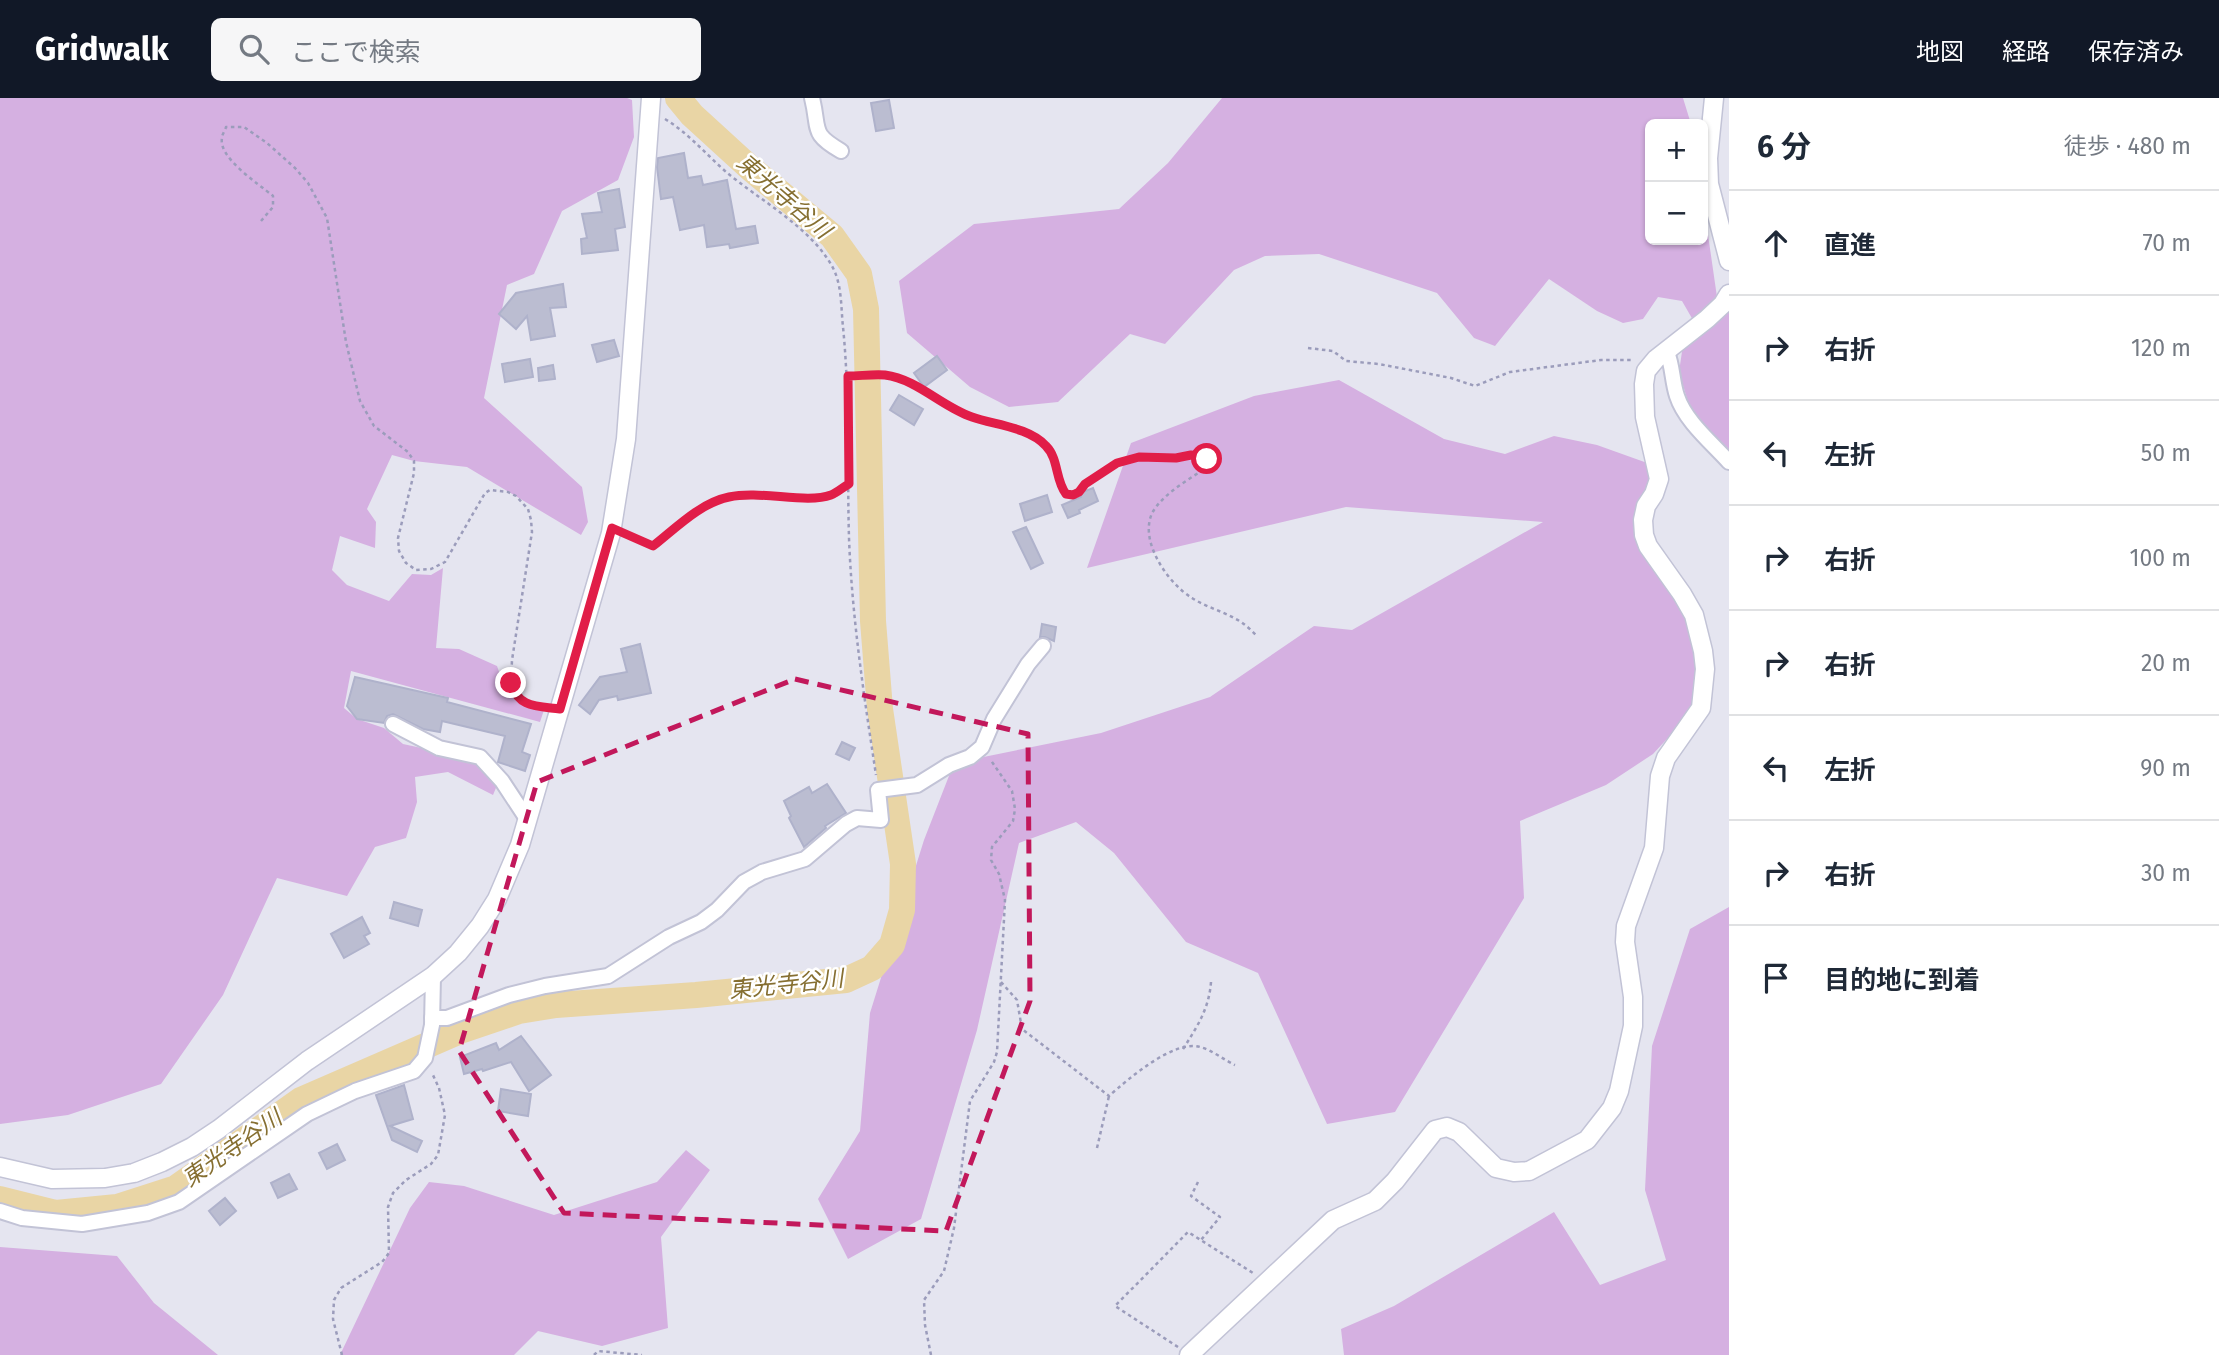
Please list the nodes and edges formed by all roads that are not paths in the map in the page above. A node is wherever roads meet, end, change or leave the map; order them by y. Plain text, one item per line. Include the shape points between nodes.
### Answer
1 (812, 98) edge
2 (1714, 98) edge
3 (651, 104) edge
4 (841, 151) dead end
5 (1729, 261) edge
6 (1729, 294) edge
7 (1662, 356) junction
8 (1729, 462) edge
9 (1042, 646) dead end
10 (393, 724) dead end
11 (527, 819) junction
12 (433, 976) junction
13 (432, 1021) junction
14 (0, 1167) edge
15 (0, 1211) edge
16 (1189, 1355) edge

1 - 4 street via 822,140
2 - 5 street via 1709,184
3 - 11 street via 626,439 612,528
6 - 7 street
7 - 8 street via 1672,365 1677,397 1691,420
7 - 16 street via 1646,371 1644,384 1645,418 1659,479 1646,506 1644,535 1694,615 1705,669 1701,708 1666,758 1660,776 1654,848 1626,926 1633,1026 1612,1108 1587,1140 1529,1171 1496,1168 1459,1132 1447,1127 1434,1130 1375,1200 1333,1220
9 - 13 street via 994,719 982,747 918,785 878,790 881,820 857,818 805,859 744,882 701,922 608,976 509,995
10 - 11 street via 439,748 480,757
11 - 12 street via 509,874 480,926
12 - 13 street
12 - 14 street via 307,1061 219,1129 162,1162 134,1173 81,1180 52,1179
13 - 15 street via 425,1058 414,1071 307,1114 179,1202 148,1213 82,1224 22,1219

